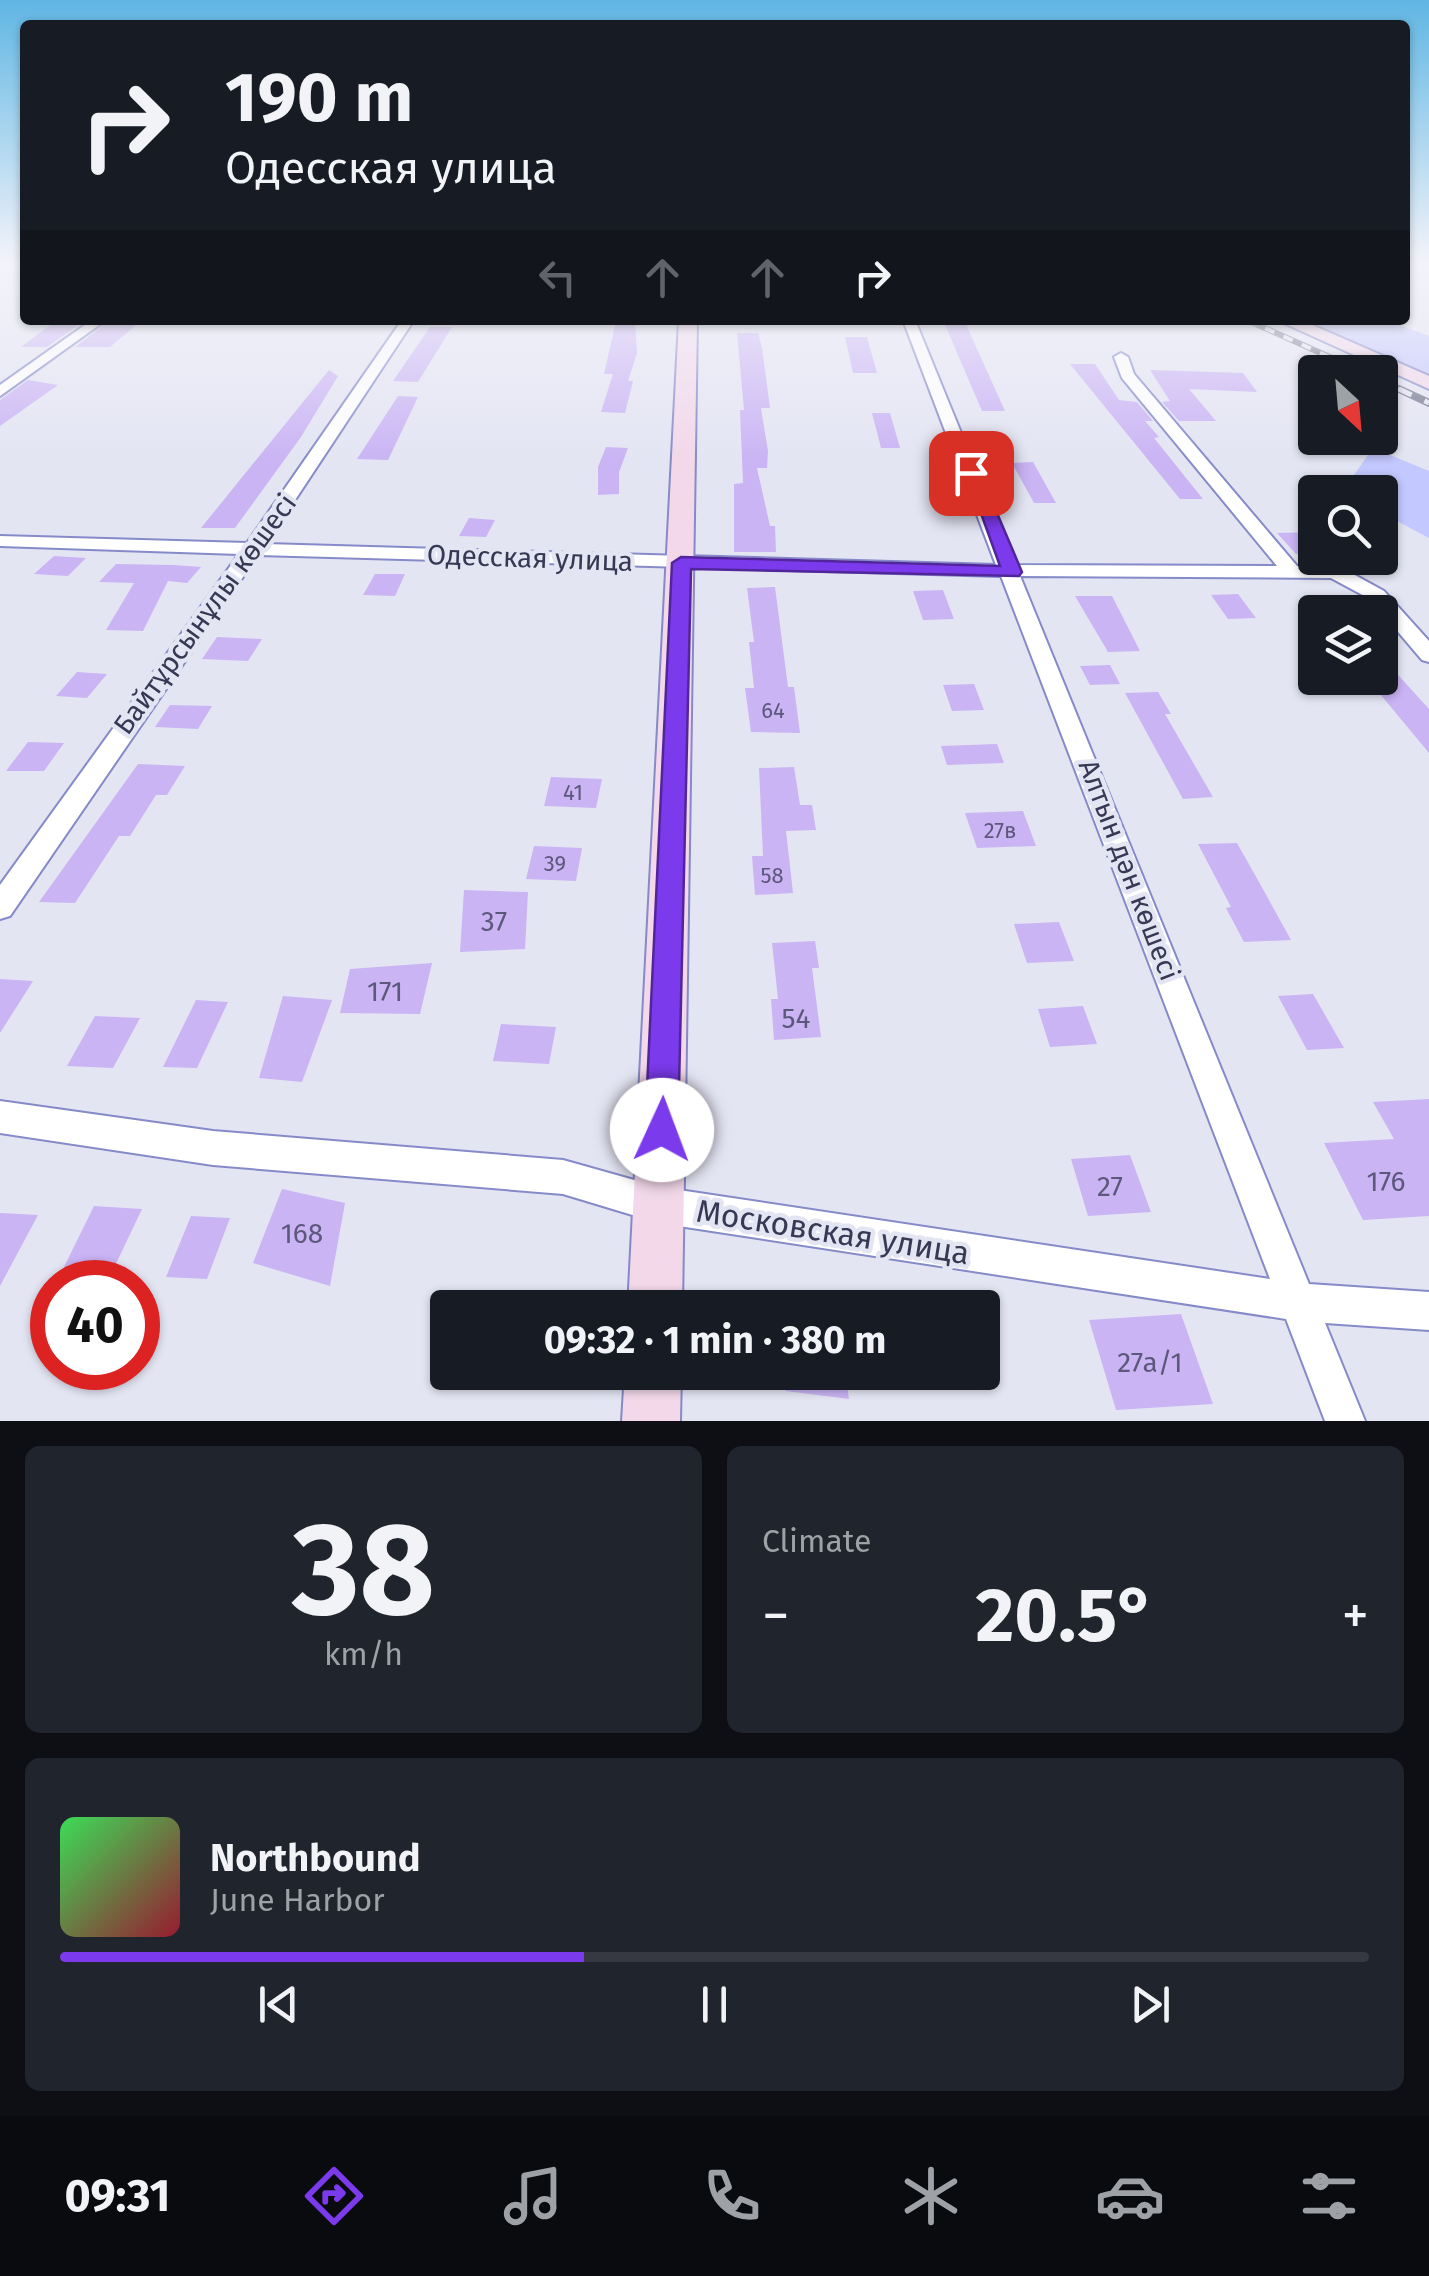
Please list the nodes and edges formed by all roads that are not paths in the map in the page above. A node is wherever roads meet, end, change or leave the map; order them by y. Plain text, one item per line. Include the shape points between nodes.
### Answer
1 (90, 327) edge
2 (403, 327) edge
3 (688, 327) edge
4 (912, 327) edge
5 (1303, 327) edge
6 (1121, 357) dead end
7 (1429, 382) edge
8 (0, 392) edge
9 (0, 541) edge
10 (252, 548) junction
11 (681, 563) junction
12 (1290, 568) junction
13 (1012, 572) junction
14 (1429, 655) edge
15 (0, 906) edge
16 (0, 1117) edge
17 (659, 1205) junction
18 (656, 1290) edge
19 (1297, 1302) junction
20 (1429, 1311) edge
21 (653, 1390) edge
22 (652, 1421) edge
23 (1346, 1421) edge

1 - 8 street
2 - 10 street, Байтұрсынұлы көшесі
3 - 11 street
4 - 13 street, Алтын дән көшесі
5 - 7 street
6 - 12 street via 1128,375
9 - 10 street, Одесская улица
10 - 11 street, Одесская улица
10 - 15 street, Байтұрсынұлы көшесі
11 - 13 street, Одесская улица
11 - 17 street
12 - 13 street, Одесская улица
12 - 14 street, Одесская улица via 1358,581
13 - 19 street, Алтын дән көшесі
16 - 17 street, Московская улица via 213,1148 563,1176
17 - 18 street
17 - 19 street, Московская улица
19 - 20 street, Московская улица
19 - 23 street, Алтын дән көшесі
21 - 22 street

